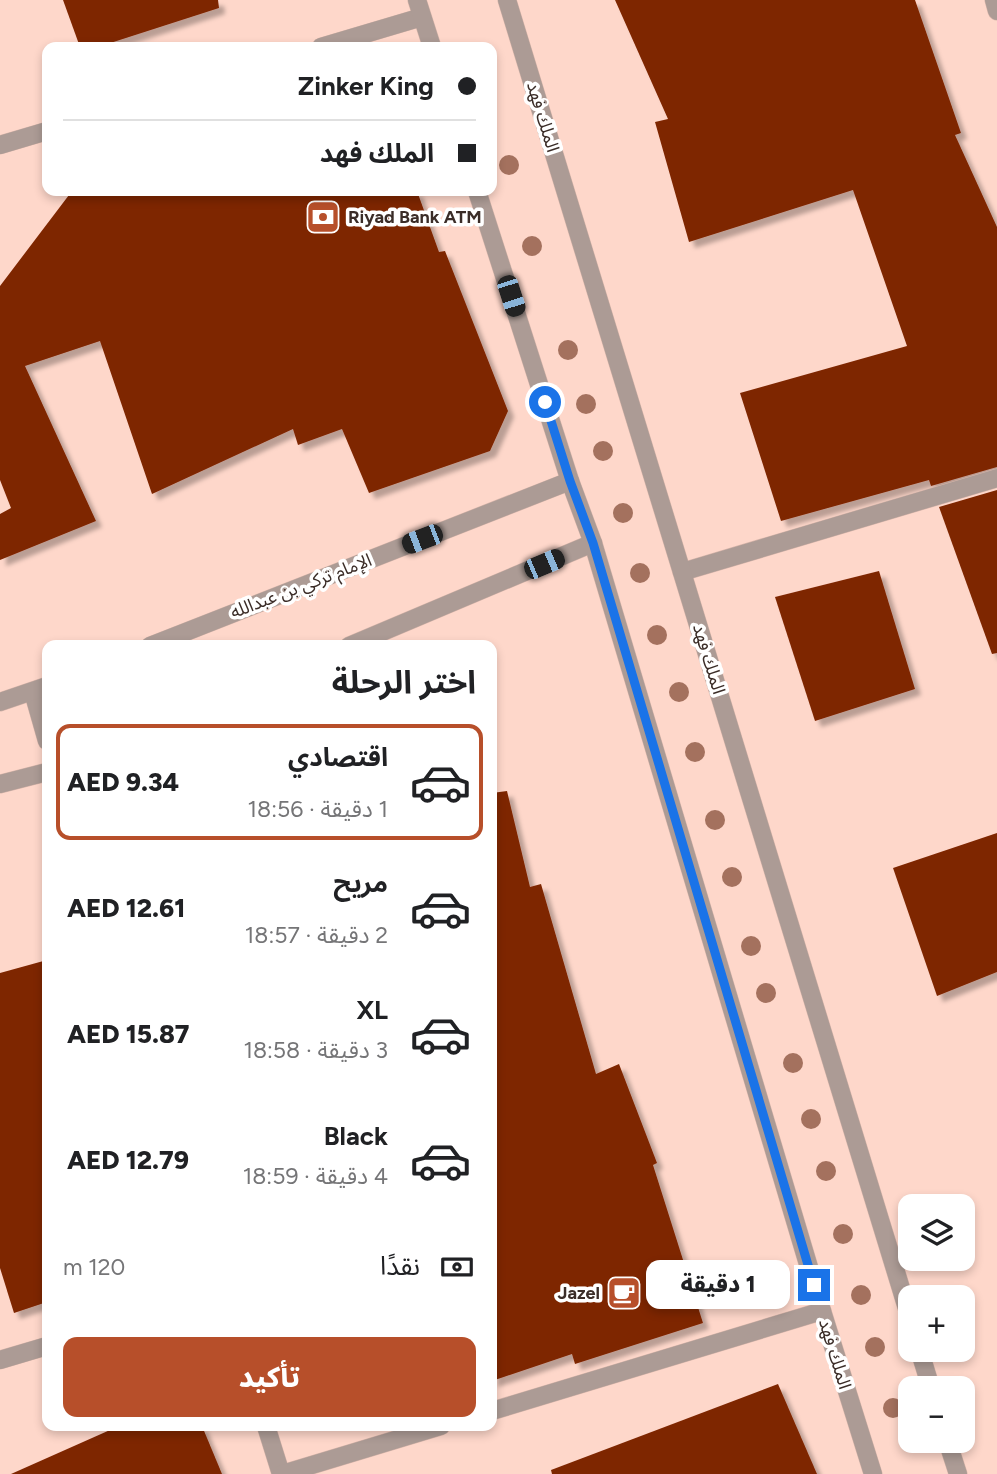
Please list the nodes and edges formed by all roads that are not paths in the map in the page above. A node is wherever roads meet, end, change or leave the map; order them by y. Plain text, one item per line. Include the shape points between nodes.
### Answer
1 (507, 0) edge
2 (994, 0) edge
3 (419, 8) edge
4 (997, 11) edge
5 (334, 42) edge
6 (430, 42) edge
7 (42, 132) edge
8 (0, 145) edge
9 (479, 196) edge
10 (997, 478) edge
11 (570, 481) junction
12 (593, 543) junction
13 (682, 572) junction
14 (165, 640) edge
15 (363, 640) edge
16 (40, 689) edge
17 (0, 702) edge
18 (42, 773) edge
19 (0, 784) edge
20 (900, 1285) edge
21 (822, 1311) junction
22 (42, 1347) edge
23 (0, 1360) edge
24 (497, 1409) edge
25 (267, 1431) edge
26 (424, 1431) edge
27 (951, 1453) edge
28 (282, 1474) edge
29 (873, 1474) edge
30 (958, 1474) edge

1 - 13 street, الملك فهد
2 - 4 street
3 - 5 street
3 - 6 street
7 - 8 street
9 - 11 street, الملك فهد
10 - 13 street
11 - 12 street, الملك فهد
11 - 14 street, الإمام تركي بن عبدالله
12 - 15 street
12 - 21 street, الملك فهد
13 - 20 street, الملك فهد
16 - 17 street
18 - 19 street
21 - 24 street
21 - 29 street, الملك فهد
22 - 23 street
25 - 28 street
26 - 28 street
27 - 30 street

